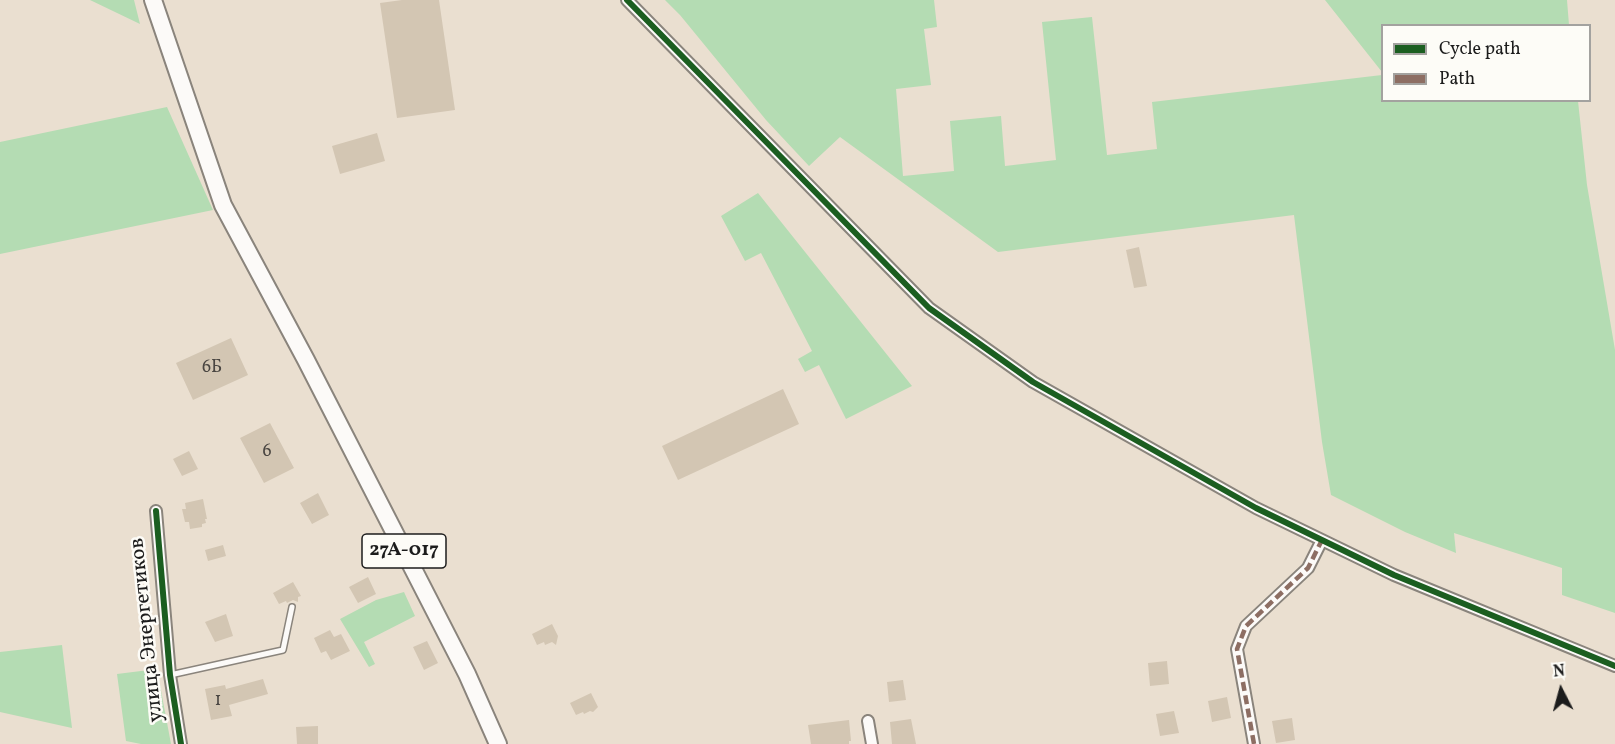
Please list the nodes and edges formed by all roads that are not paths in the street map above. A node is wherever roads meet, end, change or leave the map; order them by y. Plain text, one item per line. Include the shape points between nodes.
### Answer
1 (153, 0) edge
2 (627, 0) edge
3 (156, 511) dead end
4 (1322, 540) junction
5 (292, 607) dead end
6 (1615, 666) edge
7 (170, 675) junction
8 (868, 721) dead end
9 (181, 744) edge
10 (498, 744) edge
11 (872, 744) edge
12 (1254, 744) edge

1 - 10 main road, 27А-017 via 223,205 467,674
2 - 4 street via 929,308 1033,382 1256,508
3 - 7 street, улица Энергетиков
4 - 6 street via 1394,575
4 - 12 street via 1308,568 1246,626 1238,649
5 - 7 lane via 283,650
7 - 9 street, улица Энергетиков
8 - 11 street

